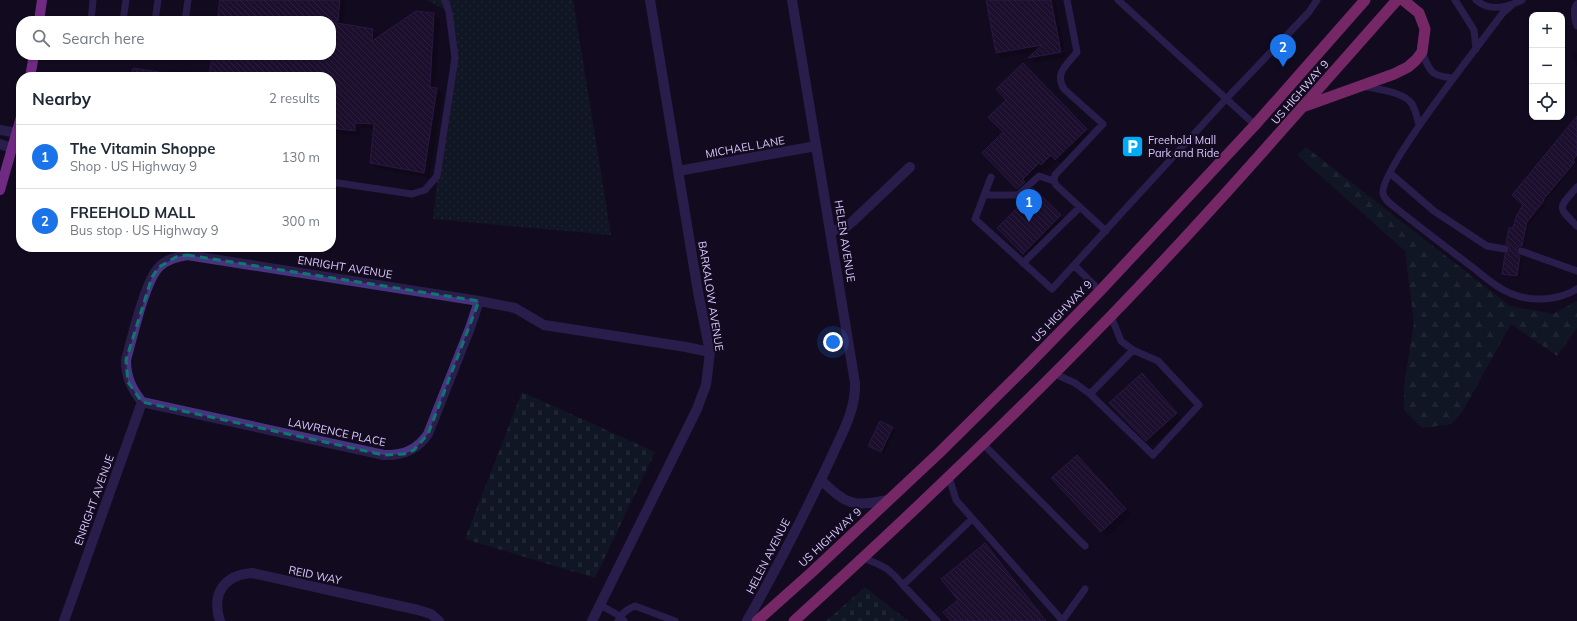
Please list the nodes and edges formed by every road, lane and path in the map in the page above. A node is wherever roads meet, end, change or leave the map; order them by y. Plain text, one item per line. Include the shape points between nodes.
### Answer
1 (42, 0) edge
2 (93, 0) edge
3 (126, 0) edge
4 (158, 0) edge
5 (188, 0) edge
6 (445, 0) edge
7 (650, 0) edge
8 (792, 0) edge
9 (1067, 0) edge
10 (1118, 0) edge
11 (1317, 0) edge
12 (1397, 0) edge
13 (1403, 0) edge
14 (1455, 0) edge
15 (1476, 0) edge
16 (1522, 0) edge
17 (1366, 1) edge
18 (1577, 4) edge
19 (1512, 5) junction
20 (40, 16) edge
21 (91, 16) edge
22 (124, 16) edge
23 (156, 16) edge
24 (186, 16) edge
25 (1577, 26) edge
26 (1476, 49) junction
27 (1422, 52) junction
28 (33, 60) edge
29 (31, 72) edge
30 (1454, 78) junction
31 (1363, 86) junction
32 (1226, 99) junction
33 (1304, 107) junction
34 (1255, 125) junction
35 (1419, 125) junction
36 (0, 130) edge
37 (16, 133) edge
38 (16, 140) edge
39 (0, 144) edge
40 (816, 146) junction
41 (12, 148) junction
42 (910, 167) dead end
43 (678, 171) junction
44 (1390, 174) junction
45 (991, 177) dead end
46 (1054, 181) junction
47 (336, 183) edge
48 (1577, 187) edge
49 (0, 190) edge
50 (984, 195) junction
51 (1080, 207) junction
52 (1577, 226) edge
53 (831, 231) junction
54 (1106, 231) junction
55 (1505, 249) dead end
56 (1521, 251) dead end
57 (1023, 263) junction
58 (1074, 265) junction
59 (1577, 271) edge
60 (1577, 289) edge
61 (1100, 291) junction
62 (479, 301) junction
63 (1111, 316) junction
64 (1133, 350) junction
65 (710, 352) junction
66 (1054, 373) junction
67 (1090, 394) junction
68 (142, 402) junction
69 (983, 444) junction
70 (949, 477) junction
71 (821, 480) junction
72 (888, 500) junction
73 (972, 519) junction
74 (1084, 546) dead end
75 (863, 558) junction
76 (903, 585) junction
77 (1085, 589) dead end
78 (600, 605) junction
79 (621, 619) edge
80 (64, 621) edge
81 (220, 621) edge
82 (439, 621) edge
83 (592, 621) edge
84 (675, 621) edge
85 (747, 621) edge
86 (758, 621) edge
87 (794, 621) edge
88 (937, 621) edge
89 (1062, 621) edge

1 - 20 main road
2 - 21 lane
3 - 22 lane
4 - 23 lane
5 - 24 lane
6 - 47 lane via 455,58 437,176 425,190 412,194
7 - 43 street, BARKALOW AVENUE
8 - 40 street, HELEN AVENUE
9 - 46 lane via 1077,52 1060,74 1060,83 1103,124 1055,176
10 - 32 lane
11 - 32 lane via 1309,12
12 - 33 highway, US HIGHWAY 9
13 - 27 highway via 1415,9 1425,28
14 - 26 lane via 1474,30
15 - 19 lane via 1494,8
16 - 19 lane
17 - 34 highway, US HIGHWAY 9
18 - 25 lane via 1574,7
19 - 26 lane via 1502,14
26 - 30 lane
27 - 30 lane via 1434,74
27 - 31 highway via 1408,67
28 - 29 main road
30 - 35 lane
31 - 33 highway
31 - 35 lane via 1407,98 1416,111
32 - 34 lane
32 - 54 lane
33 - 63 highway, US HIGHWAY 9
34 - 61 highway, US HIGHWAY 9
35 - 44 lane
36 - 37 street
38 - 41 main road
39 - 41 street
40 - 43 street, MICHAEL LANE
40 - 53 street, HELEN AVENUE
41 - 49 main road
42 - 53 street via 846,227
43 - 65 street, BARKALOW AVENUE
44 - 55 lane via 1434,211 1487,246
44 - 60 lane via 1384,185 1386,199 1495,285 1515,295 1536,299 1570,294
45 - 50 lane
46 - 50 lane via 1039,176 1018,195
46 - 51 lane
48 - 52 lane via 1562,204 1562,209
50 - 57 lane via 975,219
51 - 54 lane
51 - 57 lane
53 - 71 street, HELEN AVENUE via 856,393 850,417
54 - 58 lane
56 - 59 lane
57 - 58 lane via 1052,289
58 - 61 lane
61 - 72 highway, US HIGHWAY 9 via 1029,364
62 - 65 street, ENRIGHT AVENUE via 515,308 544,325
62 - 68 street, LAWRENCE PLACE via 428,434 414,450 404,454 384,455
62 - 68 street, ENRIGHT AVENUE via 187,255 176,257 166,261 152,277 126,360 128,382
63 - 64 lane via 1121,341
63 - 66 highway, US HIGHWAY 9
64 - 67 lane
64 - 67 lane via 1158,362 1199,405 1153,455
65 - 78 street, BARKALOW AVENUE via 706,385 697,409
66 - 67 lane
66 - 69 highway, US HIGHWAY 9
68 - 80 street, ENRIGHT AVENUE
69 - 70 highway, US HIGHWAY 9
69 - 74 lane
70 - 73 lane via 956,500
70 - 75 highway, US HIGHWAY 9
71 - 72 street via 837,495 853,503 870,504
71 - 85 street, HELEN AVENUE
72 - 86 highway, US HIGHWAY 9
73 - 76 lane
73 - 89 lane
75 - 76 lane via 892,571
75 - 87 highway, US HIGHWAY 9
76 - 88 lane
77 - 89 lane
78 - 79 lane
78 - 83 street, BARKALOW AVENUE
79 - 84 lane via 628,609 635,606
81 - 82 street, REID WAY via 216,605 221,589 234,576 252,573 418,610 430,614

